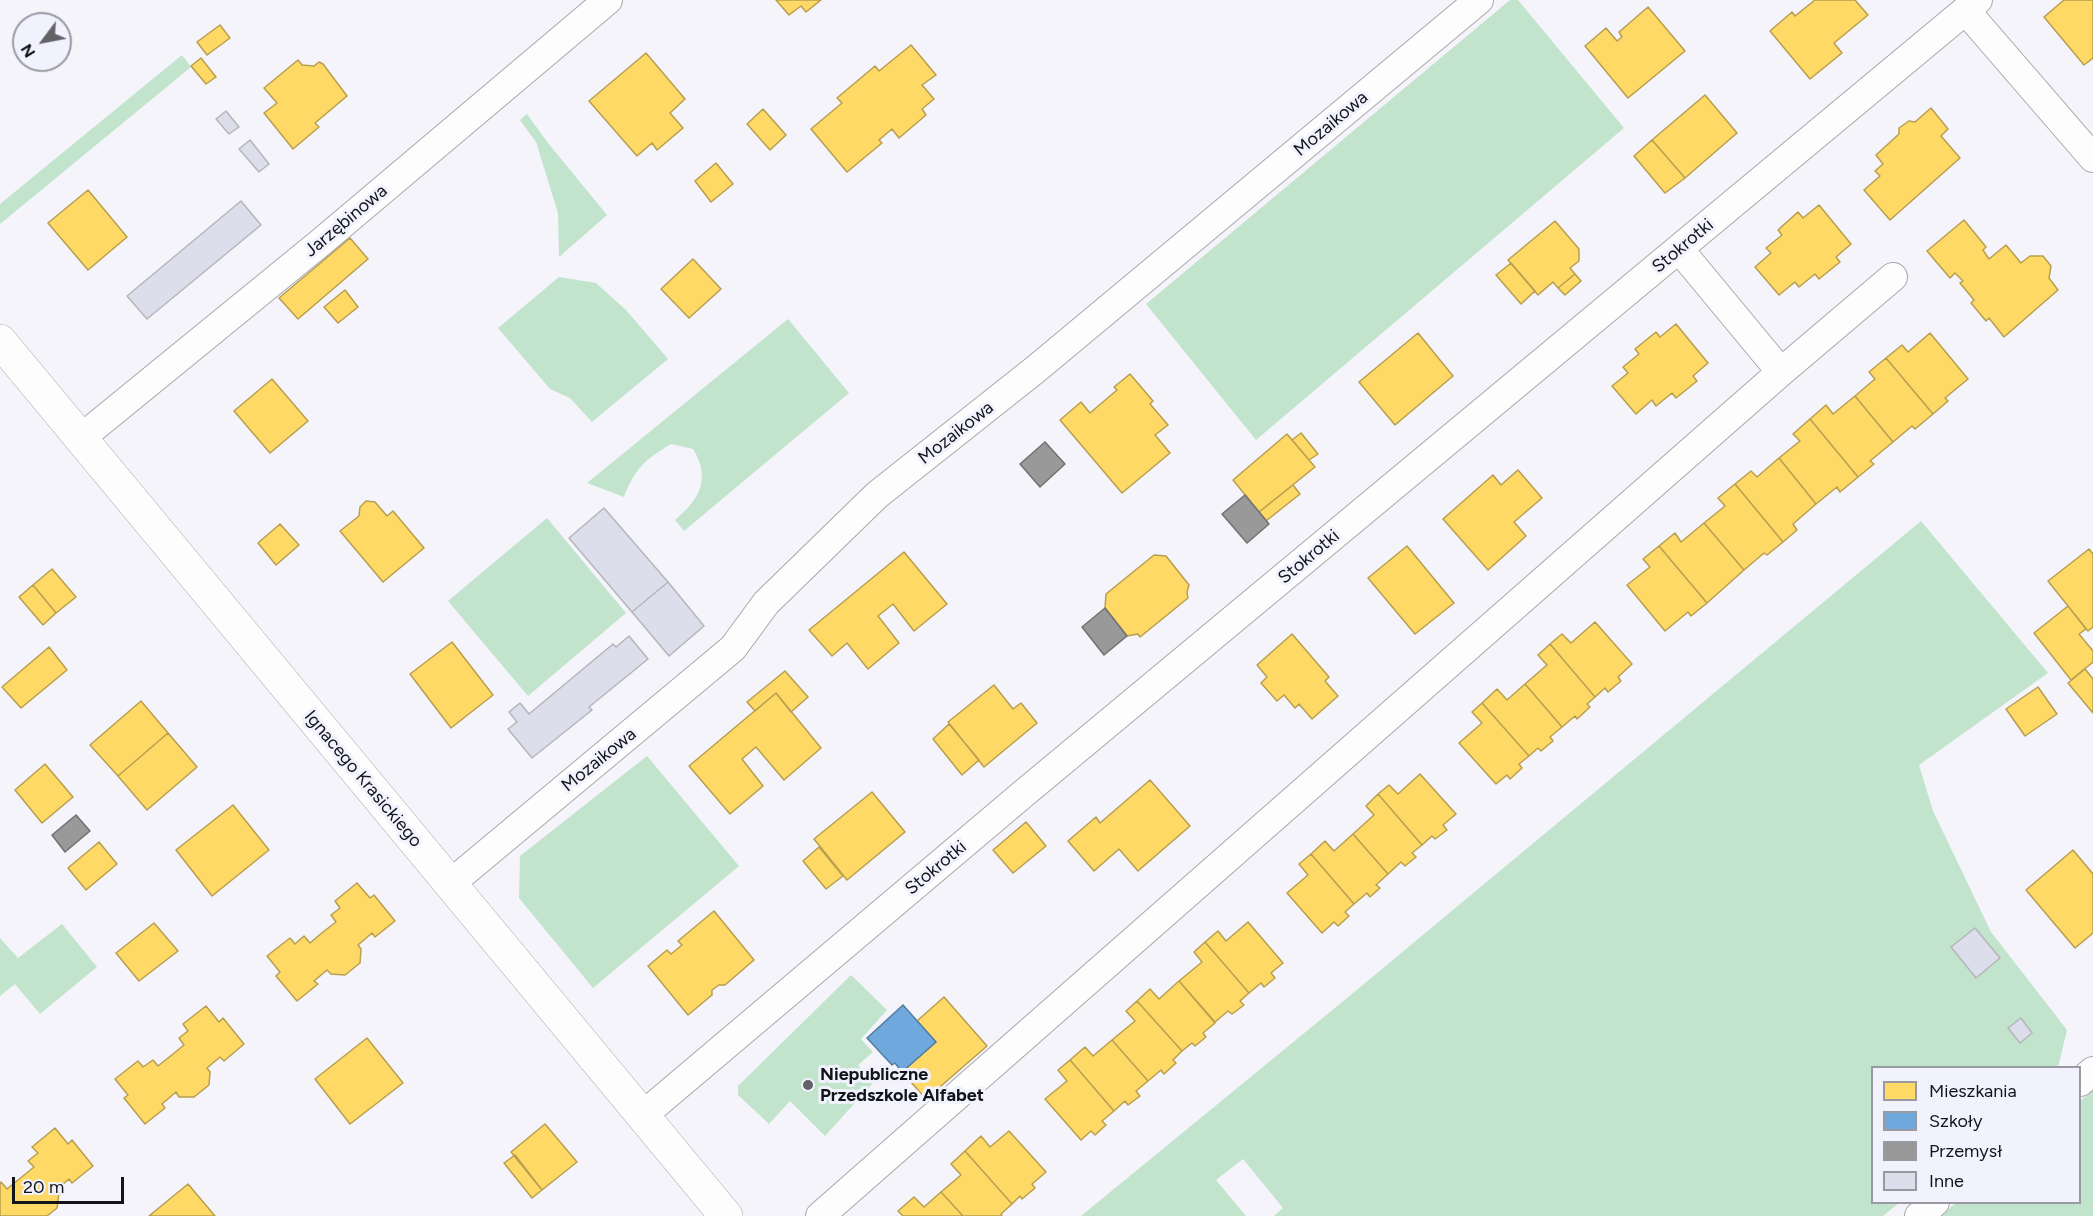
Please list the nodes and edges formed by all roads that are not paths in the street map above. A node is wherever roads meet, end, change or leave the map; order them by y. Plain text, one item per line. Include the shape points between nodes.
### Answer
1 (608, 0) edge
2 (1479, 0) edge
3 (1972, 5) edge
4 (2093, 158) edge
5 (1679, 249) junction
6 (1893, 277) dead end
7 (0, 341) edge
8 (1781, 372) junction
9 (81, 438) junction
10 (450, 884) junction
11 (2093, 1071) edge
12 (2081, 1080) edge
13 (642, 1116) junction
14 (1934, 1204) edge
15 (726, 1216) edge
16 (820, 1216) edge
17 (1919, 1216) edge

1 - 9 street, Jarzębinowa
2 - 10 street, Mozaikowa via 1036,369 877,495 766,603 733,648
3 - 4 street
3 - 5 street, Stokrotki
5 - 8 street
5 - 13 street, Stokrotki via 1040,779
6 - 8 street
7 - 9 street, Ignacego Krasickiego
8 - 16 street
9 - 10 street, Ignacego Krasickiego
10 - 13 street, Ignacego Krasickiego
11 - 12 street
13 - 15 street, Ignacego Krasickiego
14 - 17 street

